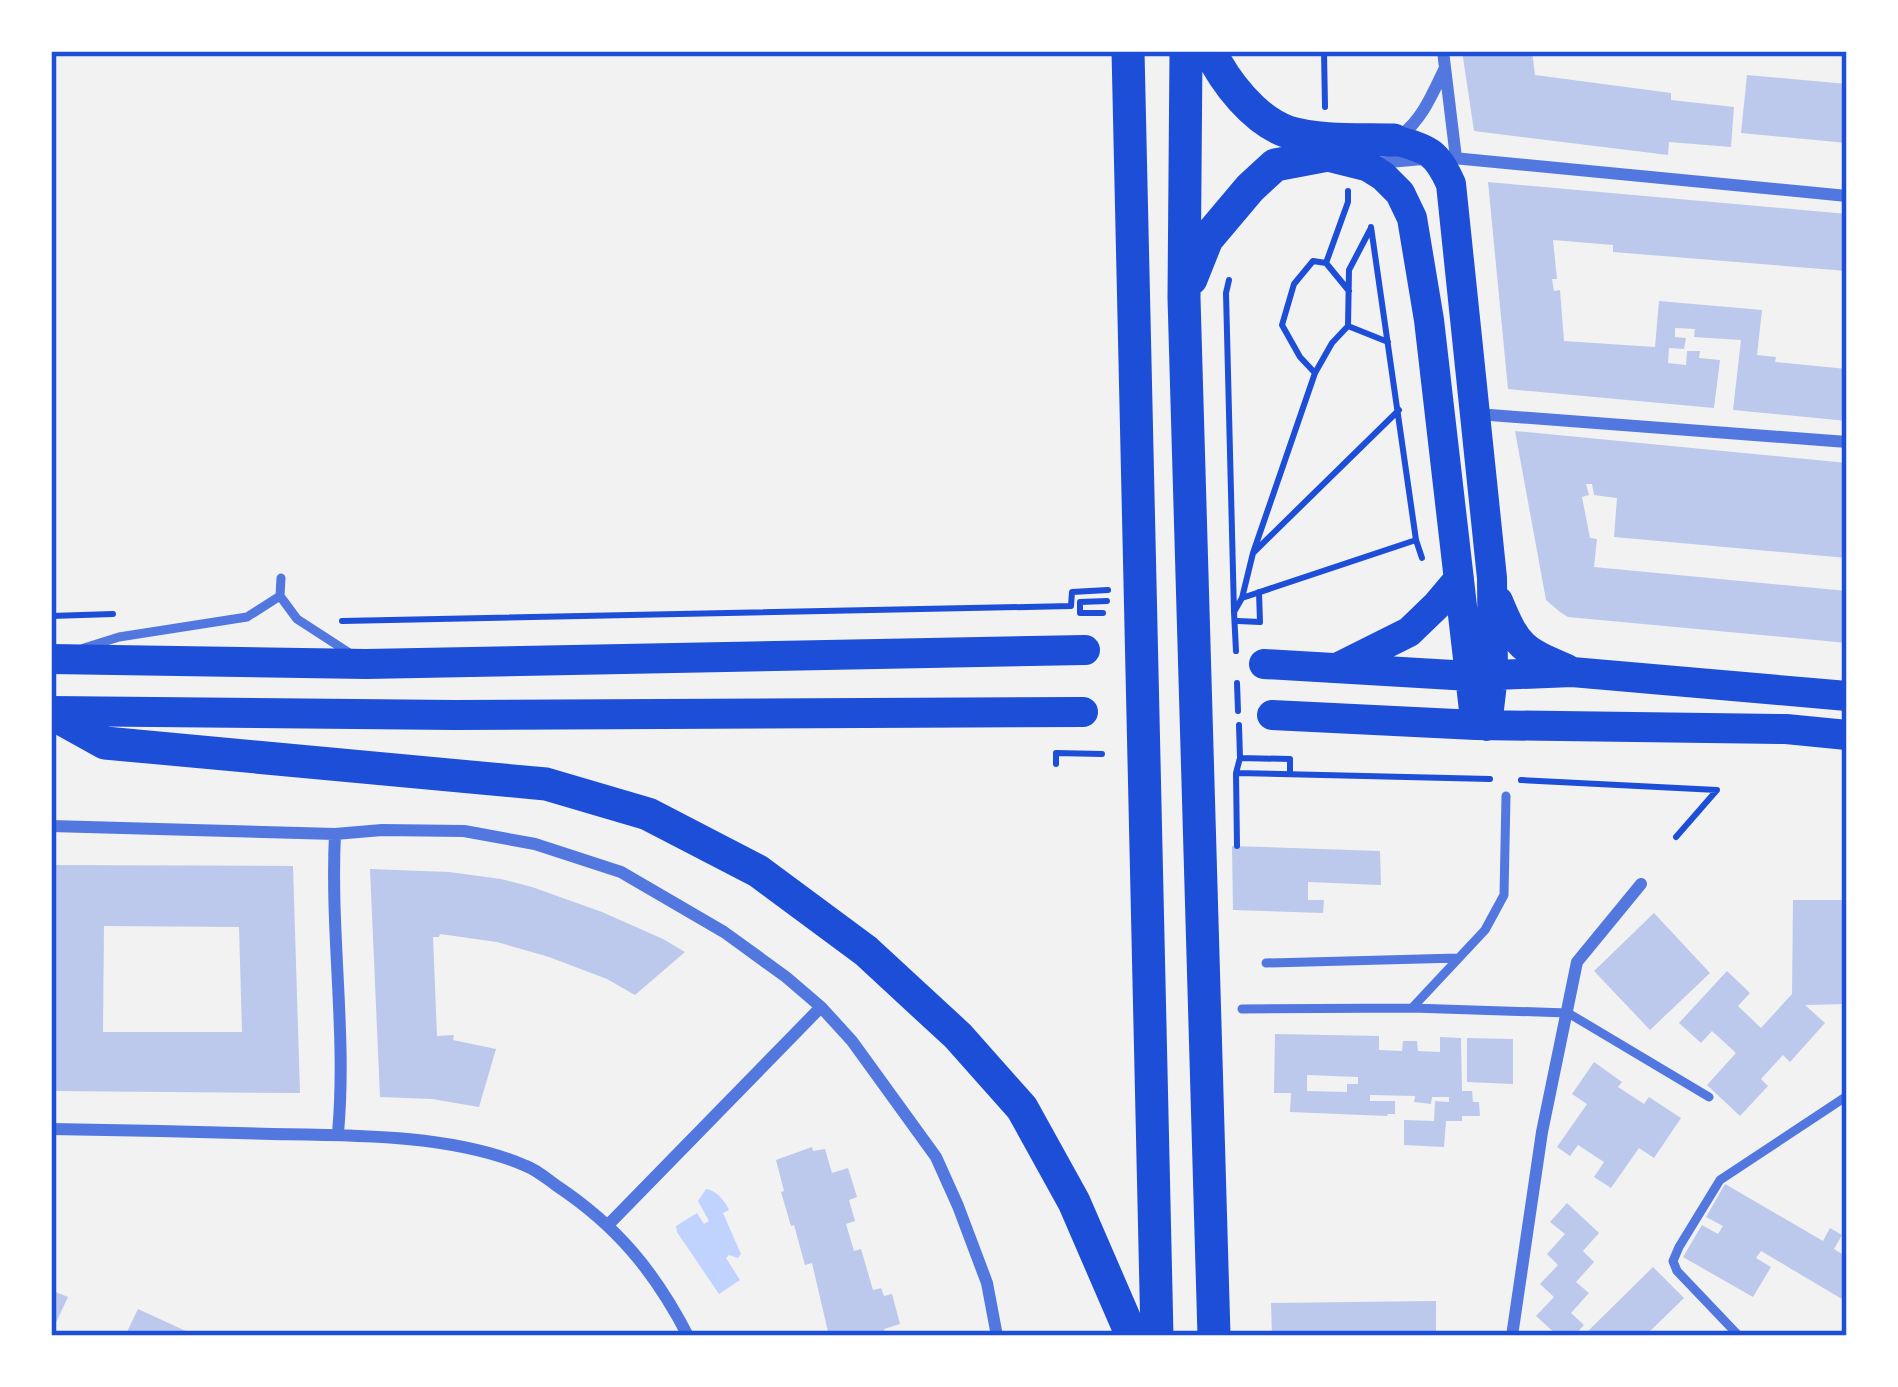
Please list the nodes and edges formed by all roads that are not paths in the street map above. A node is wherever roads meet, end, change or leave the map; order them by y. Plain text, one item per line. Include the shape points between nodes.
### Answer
1 (1128, 51) edge
2 (1186, 51) edge
3 (1210, 51) edge
4 (1443, 51) edge
5 (1446, 67) junction
6 (1402, 153) junction
7 (1447, 157) junction
8 (1357, 179) joint
9 (1847, 196) edge
10 (1184, 298) junction
11 (1475, 414) junction
12 (1847, 442) edge
13 (280, 578) dead end
14 (1459, 580) junction
15 (1493, 588) junction
16 (280, 596) junction
17 (1085, 650) dead end
18 (51, 658) edge
19 (365, 664) junction
20 (1246, 664) road end
21 (1337, 668) junction
22 (1572, 672) junction
23 (1481, 675) junction
24 (1847, 696) edge
25 (51, 712) edge
26 (1083, 712) dead end
27 (1273, 715) dead end
28 (1481, 726) junction
29 (1847, 735) edge
30 (1506, 796) dead end
31 (51, 826) edge
32 (335, 834) junction
33 (1641, 884) dead end
34 (1459, 958) junction
35 (1267, 963) dead end
36 (821, 1007) junction
37 (1412, 1008) junction
38 (1242, 1009) dead end
39 (1568, 1013) junction
40 (1847, 1096) edge
41 (1708, 1097) dead end
42 (51, 1129) edge
43 (338, 1133) junction
44 (608, 1226) junction
45 (688, 1336) edge
46 (997, 1336) edge
47 (1132, 1336) edge
48 (1157, 1336) edge
49 (1214, 1336) edge
50 (1512, 1336) edge
51 (1739, 1336) edge

1 - 48 highway
2 - 10 highway
3 - 6 highway via 1261,117 1288,131
4 - 5 street
5 - 6 street
5 - 7 street
6 - 7 main road via 1422,148
6 - 8 main road via 1383,176
6 - 14 main road
7 - 9 street
7 - 11 main road
8 - 10 highway via 1328,155 1275,165 1208,239
10 - 49 highway
11 - 12 street
11 - 15 main road
13 - 16 lane
14 - 21 main road via 1409,632
14 - 23 main road
15 - 22 main road via 1527,652
15 - 23 main road
16 - 18 lane via 248,617
16 - 19 lane via 297,619
17 - 19 main road
18 - 19 main road
20 - 21 main road
21 - 23 main road
22 - 23 main road
22 - 24 main road
23 - 28 main road
25 - 26 main road
25 - 47 highway via 105,743 546,784 648,814 758,872 866,951 1022,1108
27 - 28 main road
28 - 29 main road
30 - 34 lane via 1504,895
31 - 32 street
32 - 36 street via 464,831 621,872 724,932
32 - 43 street
33 - 39 street via 1577,962
34 - 35 lane
34 - 37 lane
36 - 44 street
36 - 46 street via 936,1156 987,1283
37 - 38 lane
37 - 39 lane
39 - 41 lane
39 - 50 street
40 - 51 lane via 1720,1180 1678,1247 1677,1270
42 - 43 street
43 - 44 street via 485,1152 528,1166
44 - 45 street via 665,1292

